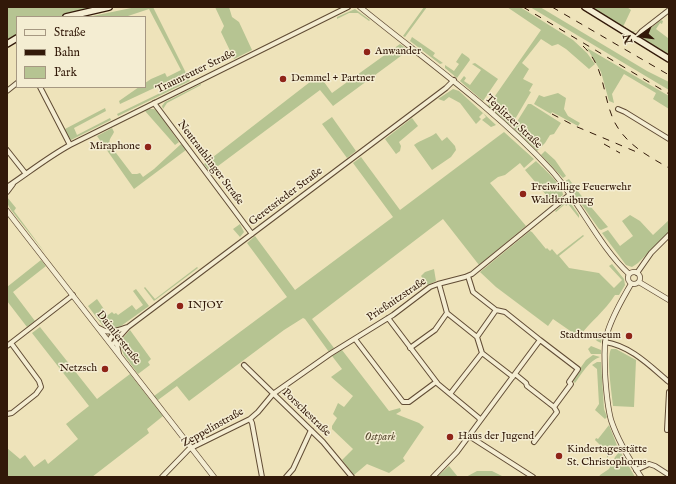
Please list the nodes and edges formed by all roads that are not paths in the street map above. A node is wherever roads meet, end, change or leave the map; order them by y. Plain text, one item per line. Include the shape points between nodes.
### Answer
1 (108, 7) edge
2 (348, 7) edge
3 (360, 7) edge
4 (585, 7) edge
5 (669, 10) edge
6 (70, 16) edge
7 (16, 39) edge
8 (635, 39) junction
9 (7, 44) edge
10 (669, 59) edge
11 (454, 80) junction
12 (16, 85) edge
13 (41, 88) edge
14 (7, 92) edge
15 (154, 103) junction
16 (618, 109) dead end
17 (669, 139) edge
18 (70, 145) junction
19 (7, 150) edge
20 (26, 174) junction
21 (10, 185) edge
22 (7, 192) edge
23 (569, 195) junction
24 (7, 211) edge
25 (252, 234) junction
26 (669, 235) edge
27 (637, 273) junction
28 (629, 274) junction
29 (468, 276) junction
30 (639, 282) junction
31 (439, 284) junction
32 (631, 284) junction
33 (73, 295) junction
34 (669, 300) edge
35 (496, 310) junction
36 (447, 313) junction
37 (388, 318) junction
38 (99, 328) junction
39 (126, 328) junction
40 (477, 338) junction
41 (354, 339) junction
42 (540, 339) junction
43 (605, 342) junction
44 (110, 343) junction
45 (9, 344) edge
46 (410, 348) junction
47 (482, 353) junction
48 (119, 354) junction
49 (244, 365) dead end
50 (514, 376) junction
51 (436, 382) junction
52 (669, 382) edge
53 (669, 392) edge
54 (273, 394) junction
55 (450, 394) junction
56 (554, 407) junction
57 (7, 414) edge
58 (250, 419) junction
59 (480, 420) junction
60 (311, 430) junction
61 (667, 430) dead end
62 (469, 436) junction
63 (534, 442) dead end
64 (191, 448) junction
65 (636, 470) junction
66 (669, 475) edge
67 (162, 477) edge
68 (214, 477) edge
69 (262, 477) edge
70 (286, 477) edge
71 (352, 477) edge
72 (433, 477) edge
73 (534, 477) edge
74 (641, 477) edge

1 - 6 main road
2 - 15 street, Traunreuter Straße
3 - 11 street, Teplitzer Straße
4 - 8 main road
5 - 8 street
7 - 9 main road
8 - 10 main road
11 - 23 street, Teplitzer Straße via 542,162
11 - 25 street, Geretsrieder Straße
12 - 14 street
13 - 18 street
15 - 18 street, Traunreuter Straße
15 - 25 street, Neutraublinger Straße
16 - 17 street
18 - 20 street, Traunreuter Straße
19 - 20 street
20 - 21 street, Traunreuter Straße
21 - 22 street, Traunreuter Straße
23 - 28 street, Teplitzer Straße
23 - 29 street, Prießnitzstraße
24 - 33 street, Daimlerstraße
25 - 39 street, Geretsrieder Straße
26 - 27 street via 651,253
27 - 28 street
27 - 30 street via 640,276
28 - 32 street
29 - 31 street, Prießnitzstraße
29 - 35 street via 472,291
30 - 32 street
30 - 34 street
31 - 36 street
31 - 37 street, Prießnitzstraße via 430,287
32 - 43 street via 615,312
33 - 38 street, Daimlerstraße
33 - 45 street
35 - 40 street
35 - 42 street via 506,312
36 - 40 street
36 - 46 street via 434,330
37 - 41 street, Prießnitzstraße
37 - 46 street
38 - 39 street, Geretsrieder Straße via 111,332
38 - 44 street, Daimlerstraße
39 - 44 street, Geretsrieder Straße via 113,334
39 - 48 street, Geretsrieder Straße via 117,345
40 - 47 street
41 - 51 street via 403,402 409,402
41 - 54 street, Prießnitzstraße
42 - 50 street
42 - 56 street via 578,369 569,382 571,384
43 - 52 street via 621,346 633,353
43 - 65 street via 609,413 622,447
44 - 48 street, Daimlerstraße
45 - 57 street via 40,380 41,387 36,394 12,413
46 - 51 street
47 - 50 street
47 - 55 street
48 - 64 street, Daimlerstraße
49 - 54 street, Porschestraße
50 - 56 street
50 - 59 street
51 - 55 street
53 - 61 street
54 - 58 street, Zeppelinstraße
54 - 60 street, Porschestraße
55 - 59 street
56 - 63 street via 557,412
58 - 64 street, Zeppelinstraße
58 - 69 street
59 - 62 street
60 - 70 street via 294,469
60 - 71 street, Porschestraße
62 - 72 street
62 - 73 street
64 - 67 street, Zeppelinstraße
64 - 68 street, Daimlerstraße
65 - 66 street via 648,464
65 - 74 street

